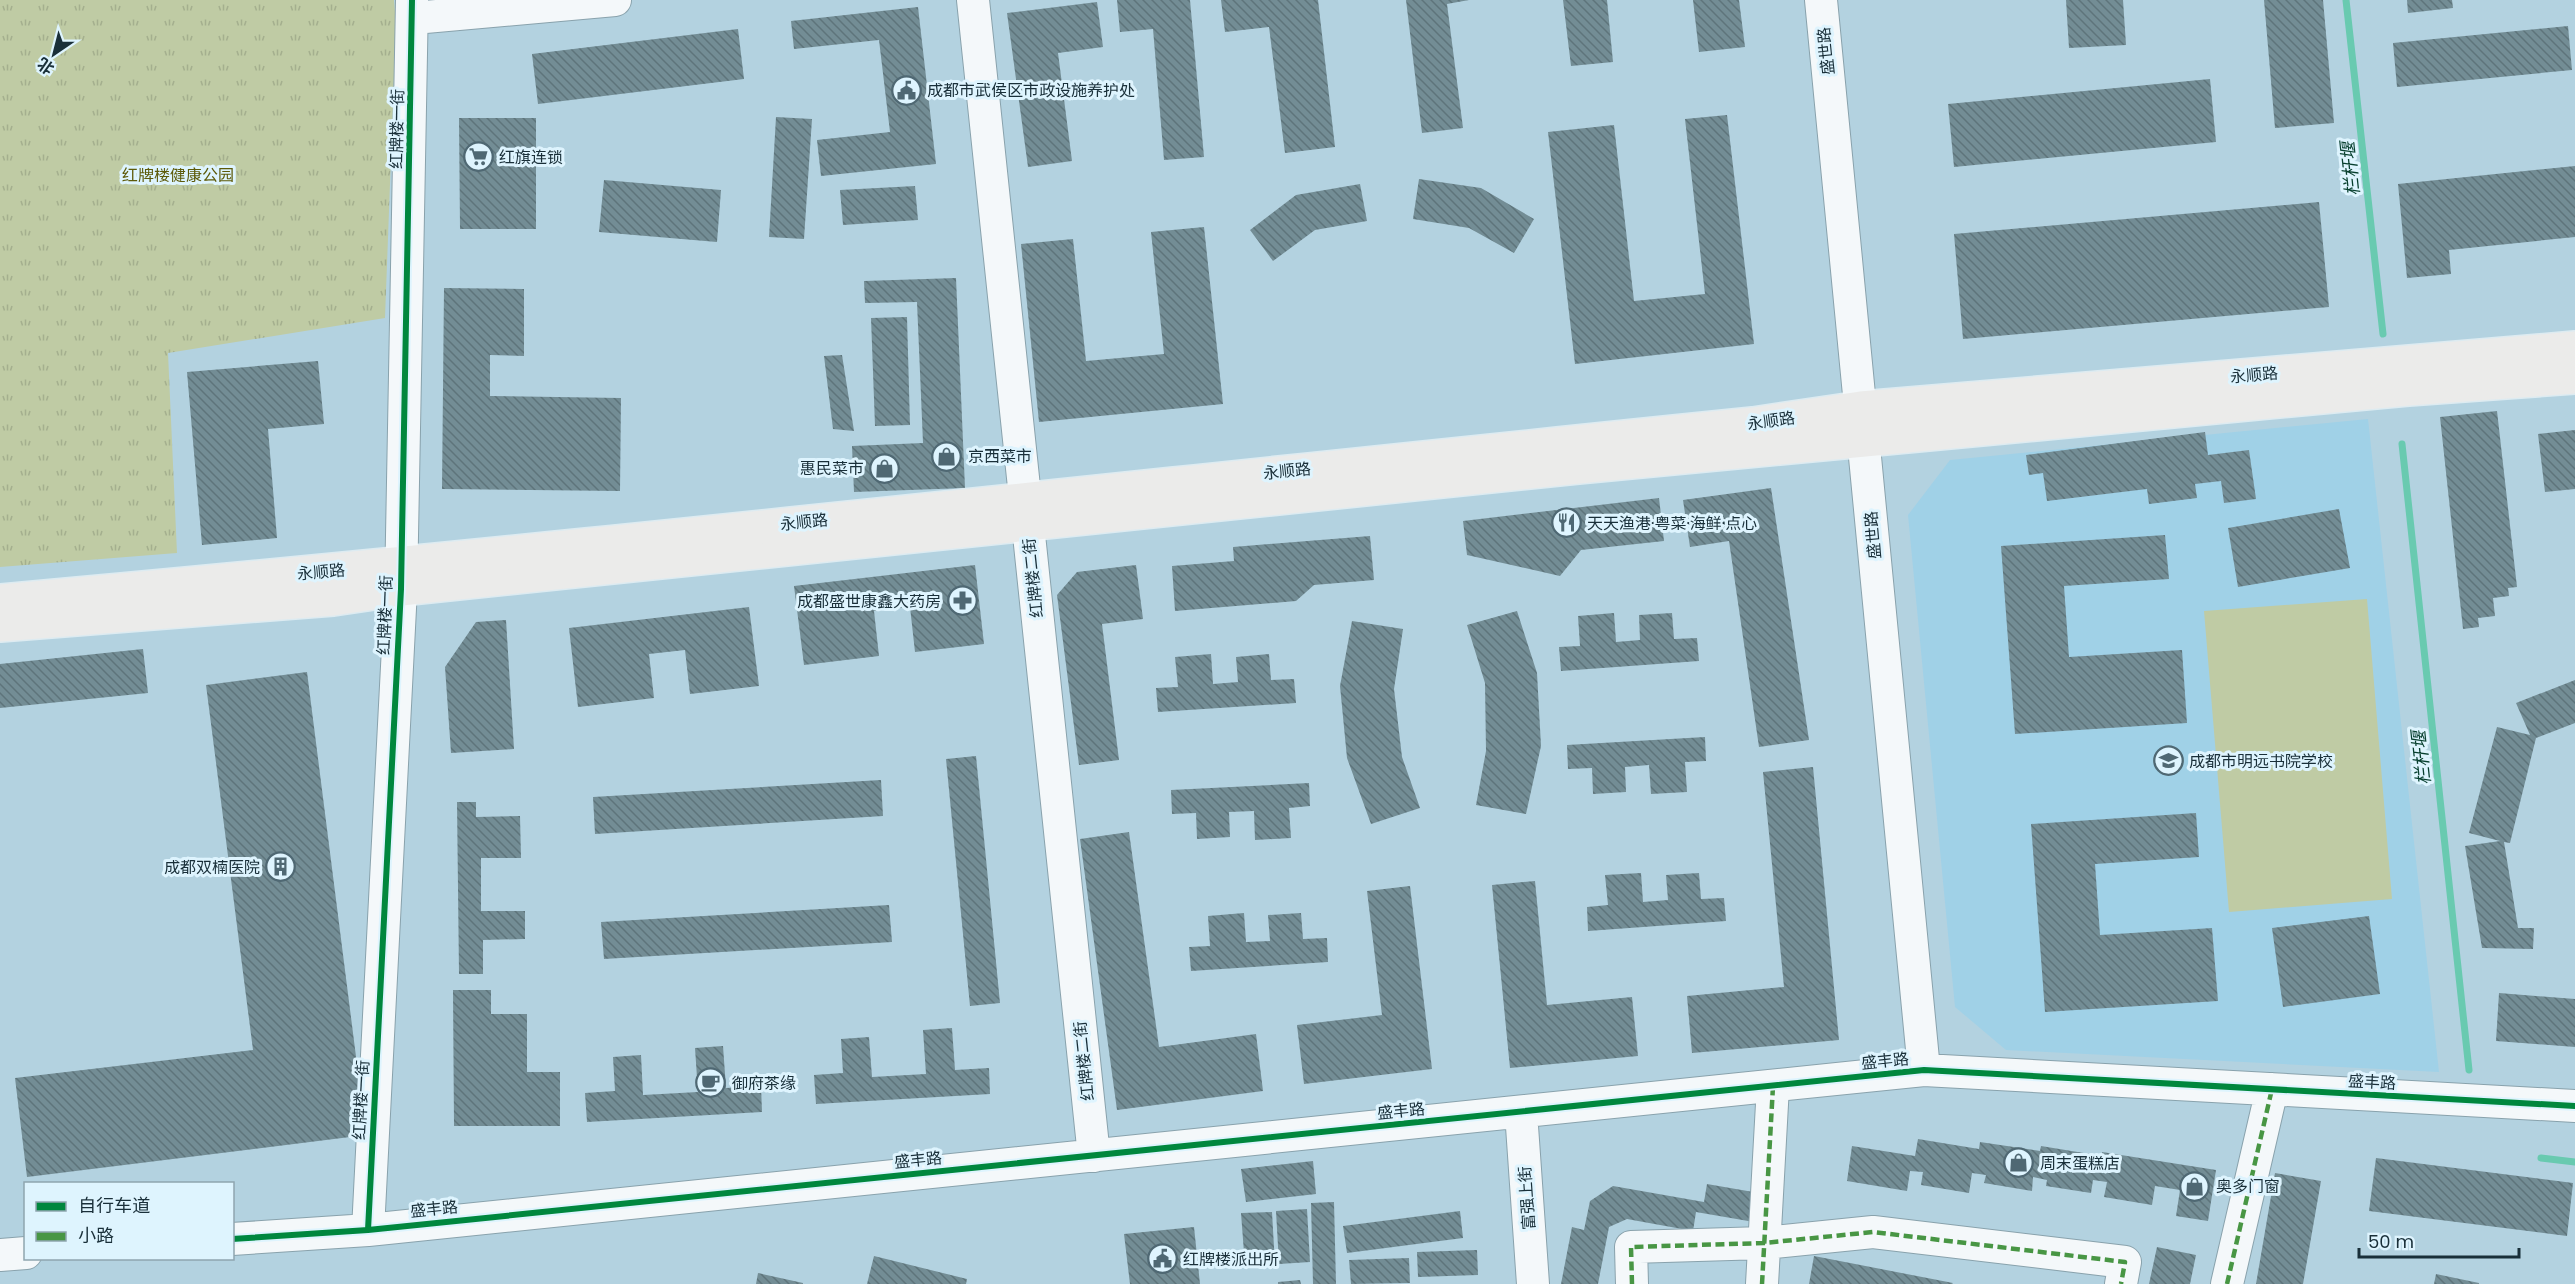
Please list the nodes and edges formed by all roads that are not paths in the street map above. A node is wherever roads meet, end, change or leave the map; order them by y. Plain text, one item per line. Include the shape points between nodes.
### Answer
1 (615, 0) edge
2 (973, 0) edge
3 (1821, 0) edge
4 (413, 9) edge
5 (2575, 348) edge
6 (2575, 377) edge
7 (1863, 424) junction
8 (1026, 511) junction
9 (400, 577) junction
10 (0, 601) edge
11 (0, 625) edge
12 (1924, 1070) junction
13 (1773, 1086) junction
14 (2272, 1089) junction
15 (2575, 1106) edge
16 (1521, 1112) junction
17 (1094, 1156) junction
18 (368, 1230) junction
19 (234, 1239) edge
20 (1764, 1243) junction
21 (24, 1253) edge
22 (0, 1255) edge
23 (1533, 1284) edge
24 (1632, 1284) edge
25 (1762, 1284) edge
26 (2121, 1284) edge
27 (2227, 1284) edge

1 - 4 street
2 - 8 street, 红牌楼二街
3 - 7 street, 盛世路
4 - 9 street, 红牌楼一街
5 - 7 main road, 永顺路
6 - 7 main road
7 - 8 main road, 永顺路 via 1753,424
7 - 12 street, 盛世路
8 - 9 main road, 永顺路
8 - 17 street, 红牌楼二街
9 - 10 main road, 永顺路
9 - 11 main road via 333,599
9 - 18 street, 红牌楼一街
12 - 13 street, 盛丰路
12 - 14 street, 盛丰路
13 - 16 street, 盛丰路
13 - 20 street
14 - 15 street, 盛丰路
14 - 27 street
16 - 17 street, 盛丰路
16 - 23 street, 富强上街
17 - 18 street, 盛丰路
18 - 19 street, 盛丰路
20 - 24 street via 1631,1247
20 - 25 street
20 - 26 street via 1873,1232 2125,1262
21 - 22 street

